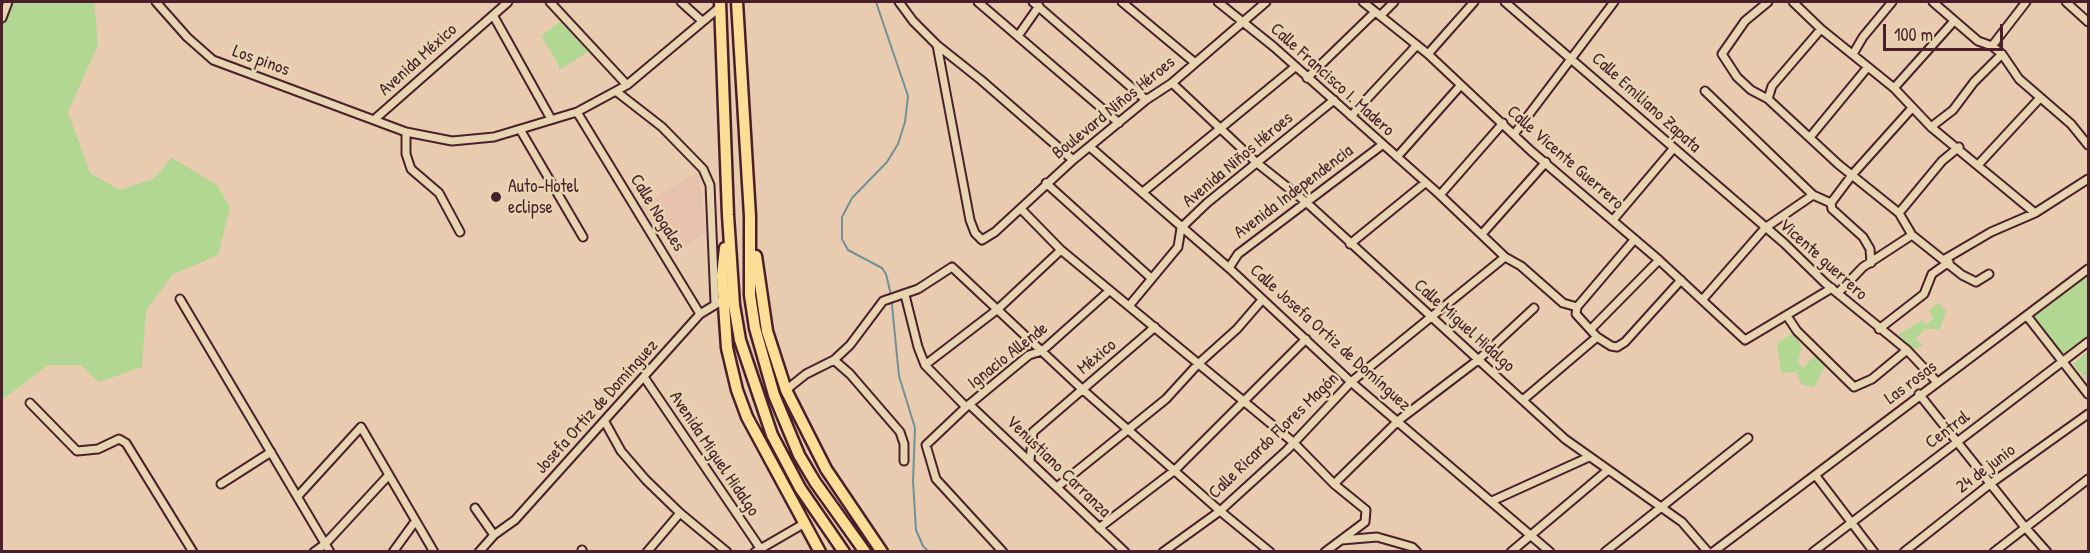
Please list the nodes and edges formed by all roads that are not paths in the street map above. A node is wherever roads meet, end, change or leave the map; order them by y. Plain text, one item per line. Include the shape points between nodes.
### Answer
1 (8, 2) edge
2 (156, 2) edge
3 (508, 2) edge
4 (550, 2) edge
5 (681, 2) edge
6 (737, 2) edge
7 (899, 2) edge
8 (978, 2) edge
9 (1122, 2) edge
10 (1218, 2) edge
11 (1266, 2) edge
12 (1363, 2) edge
13 (1394, 2) edge
14 (1474, 2) edge
15 (1505, 2) edge
16 (1614, 2) edge
17 (1768, 2) edge
18 (1793, 2) edge
19 (1892, 2) edge
20 (1933, 2) edge
21 (2026, 2) edge
22 (2068, 2) edge
23 (721, 4) edge
24 (1036, 4) edge
25 (1378, 14) junction
26 (493, 15) junction
27 (2, 18) edge
28 (702, 21) junction
29 (1243, 21) junction
30 (1954, 21) junction
31 (2088, 22) edge
32 (1821, 29) junction
33 (1018, 36) junction
34 (937, 45) junction
35 (1417, 45) junction
36 (1992, 46) junction
37 (1428, 54) junction
38 (1853, 54) junction
39 (2002, 54) junction
40 (1571, 58) junction
41 (1194, 62) junction
42 (1295, 68) junction
43 (1867, 68) junction
44 (1307, 78) junction
45 (1172, 82) junction
46 (627, 85) junction
47 (1460, 86) junction
48 (1894, 88) junction
49 (1705, 91) dead end
50 (617, 92) junction
51 (2040, 98) junction
52 (1768, 99) junction
53 (1146, 100) junction
54 (1334, 100) junction
55 (1912, 108) junction
56 (577, 112) junction
57 (1351, 116) junction
58 (376, 118) junction
59 (551, 119) junction
60 (1119, 123) junction
61 (1503, 123) junction
62 (1931, 127) junction
63 (1221, 128) junction
64 (520, 131) junction
65 (406, 132) junction
66 (1515, 133) junction
67 (1811, 136) junction
68 (1382, 145) junction
69 (2088, 145) edge
70 (1090, 147) junction
71 (1959, 147) junction
72 (1673, 149) junction
73 (1397, 157) junction
74 (1073, 160) junction
75 (1546, 162) junction
76 (1257, 163) junction
77 (1978, 165) junction
78 (1852, 175) junction
79 (2088, 179) edge
80 (1046, 183) junction
81 (1425, 183) junction
82 (1143, 192) junction
83 (1440, 195) junction
84 (1813, 195) junction
85 (1306, 202) junction
86 (1831, 203) junction
87 (1021, 209) junction
88 (1899, 213) junction
89 (2035, 213) junction
90 (728, 215) junction
91 (750, 216) junction
92 (1613, 220) junction
93 (1181, 228) junction
94 (1765, 228) junction
95 (460, 232) dead end
96 (1482, 234) junction
97 (1912, 235) junction
98 (583, 237) dead end
99 (1634, 240) junction
100 (1350, 244) junction
101 (1061, 250) junction
102 (1505, 257) junction
103 (1659, 260) junction
104 (1947, 261) junction
105 (1871, 262) junction
106 (1229, 268) junction
107 (2088, 268) edge
108 (1989, 274) dead end
109 (1151, 278) junction
110 (1681, 280) junction
111 (1109, 291) junction
112 (1835, 291) junction
113 (905, 295) junction
114 (180, 299) dead end
115 (1703, 299) junction
116 (1262, 300) junction
117 (719, 301) junction
118 (1129, 306) junction
119 (1534, 308) dead end
120 (998, 309) junction
121 (1576, 311) junction
122 (700, 314) junction
123 (1787, 316) junction
124 (2027, 316) junction
125 (1433, 318) junction
126 (1155, 327) junction
127 (1591, 329) junction
128 (1879, 329) junction
129 (1597, 337) junction
130 (1306, 339) junction
131 (2088, 342) edge
132 (1907, 350) junction
133 (1042, 351) junction
134 (834, 360) junction
135 (1478, 360) junction
136 (2063, 362) junction
137 (1198, 364) junction
138 (925, 365) junction
139 (644, 377) junction
140 (1351, 382) junction
141 (1936, 382) junction
142 (1082, 389) junction
143 (786, 390) junction
144 (1919, 394) junction
145 (2088, 394) edge
146 (1524, 399) junction
147 (30, 403) dead end
148 (1244, 403) junction
149 (968, 406) junction
150 (2088, 414) edge
151 (1399, 420) junction
152 (605, 422) junction
153 (1128, 429) junction
154 (1748, 438) dead end
155 (1958, 441) junction
156 (1293, 442) junction
157 (271, 453) junction
158 (1589, 457) junction
159 (1030, 460) junction
160 (904, 461) dead end
161 (1175, 470) junction
162 (1608, 470) junction
163 (387, 477) junction
164 (1816, 477) junction
165 (2088, 479) edge
166 (221, 484) dead end
167 (1335, 484) junction
168 (1990, 484) junction
169 (1057, 487) junction
170 (298, 496) junction
171 (1492, 501) junction
172 (1662, 507) junction
173 (475, 508) dead end
174 (1220, 511) junction
175 (680, 513) junction
176 (1851, 522) junction
177 (414, 523) junction
178 (805, 523) junction
179 (2024, 526) junction
180 (1099, 528) junction
181 (494, 535) junction
182 (1532, 535) junction
183 (1342, 540) junction
184 (325, 544) junction
185 (757, 550) edge
186 (193, 552) edge
187 (314, 552) edge
188 (330, 552) edge
189 (393, 552) edge
190 (434, 552) edge
191 (479, 552) edge
192 (647, 552) edge
193 (727, 552) edge
194 (820, 552) edge
195 (844, 552) edge
196 (865, 552) edge
197 (882, 552) edge
198 (1003, 552) edge
199 (1125, 552) edge
200 (1162, 552) edge
201 (1270, 552) edge
202 (1325, 552) edge
203 (1417, 552) edge
204 (1511, 552) edge
205 (1550, 552) edge
206 (1605, 552) edge
207 (1708, 552) edge
208 (1713, 552) edge
209 (1813, 552) edge
210 (1874, 552) edge
211 (1904, 552) edge
212 (1994, 552) edge
213 (2047, 552) edge

1 - 27 street
2 - 58 street, Los pinos via 213,60
3 - 26 street, Avenida México
4 - 46 street
5 - 28 street
6 - 91 main road
7 - 34 street
8 - 33 street
9 - 41 street
10 - 29 street, Calle Francisco I. Madero
11 - 29 street, Boulevard Niños Héroes
12 - 25 street, Calle Vicente Guerrero
13 - 25 street
14 - 37 street
15 - 40 street, Calle Emiliano Zapata
16 - 40 street
17 - 52 street via 1744,21 1722,54 1737,77
18 - 32 street
19 - 38 street
20 - 30 street
21 - 36 street
22 - 31 street
23 - 28 street, Los pinos
23 - 90 main road
24 - 33 street
24 - 53 street
25 - 35 street, Calle Vicente Guerrero
25 - 44 street
26 - 58 street, Avenida México
26 - 59 street
28 - 46 street, Los pinos
29 - 41 street, Boulevard Niños Héroes
29 - 42 street, Calle Francisco I. Madero
30 - 36 street via 1978,41
30 - 48 street
32 - 38 street
32 - 52 street via 1772,86
33 - 60 street
34 - 74 street
34 - 87 street, Boulevard Niños Héroes via 975,232 982,240
35 - 37 street, Calle Vicente Guerrero
35 - 57 street
36 - 39 street
37 - 47 street, Calle Vicente Guerrero
38 - 43 street
39 - 51 street via 2019,79
39 - 62 street via 1953,110
40 - 66 street
40 - 72 street, Calle Emiliano Zapata
41 - 45 street, Boulevard Niños Héroes
42 - 44 street, Calle Francisco I. Madero
42 - 63 street
43 - 48 street
43 - 67 street
44 - 54 street, Calle Francisco I. Madero
45 - 53 street, Boulevard Niños Héroes
45 - 63 street, Calle Miguel Hidalgo
46 - 50 street, Los pinos
47 - 61 street, Calle Vicente Guerrero
47 - 73 street
48 - 55 street
49 - 84 street
50 - 56 street, Los pinos
50 - 117 street via 662,127 703,169 710,185
51 - 69 street via 2071,124
51 - 77 street
52 - 67 street
53 - 60 street, Boulevard Niños Héroes
54 - 57 street, Calle Francisco I. Madero
54 - 76 street, Avenida Niños Héroes
55 - 62 street
55 - 78 street
56 - 59 street, Los pinos
56 - 122 street, Calle Nogales
57 - 68 street, Calle Francisco I. Madero
58 - 65 street, Los pinos
59 - 64 street, Los pinos
60 - 70 street, Boulevard Niños Héroes
61 - 66 street, Calle Vicente Guerrero
61 - 83 street
62 - 71 street
63 - 76 street, Calle Miguel Hidalgo
63 - 82 street
64 - 65 street, Los pinos via 452,141
64 - 98 street
65 - 95 street via 411,169 439,193
66 - 75 street, Calle Vicente Guerrero
67 - 78 street
68 - 73 street, Calle Francisco I. Madero
68 - 85 street, Avenida Independencia
70 - 74 street, Boulevard Niños Héroes
70 - 82 street, Calle Josefa Ortiz de Domínguez
71 - 77 street
71 - 88 street via 1942,161
72 - 92 street
72 - 94 street, Calle Emiliano Zapata
73 - 81 street, Calle Francisco I. Madero
74 - 80 street, Boulevard Niños Héroes
75 - 92 street, Calle Vicente Guerrero
75 - 96 street
76 - 85 street, Calle Miguel Hidalgo
76 - 93 street, Avenida Niños Héroes
77 - 89 street
78 - 86 street
78 - 88 street
79 - 89 street
80 - 87 street, Boulevard Niños Héroes
80 - 109 street
81 - 83 street, Calle Francisco I. Madero
81 - 100 street
82 - 93 street, Calle Josefa Ortiz de Domínguez
83 - 96 street, Calle Francisco I. Madero
84 - 86 street
84 - 94 street
85 - 100 street, Calle Miguel Hidalgo
85 - 106 street, Avenida Independencia via 1238,254
86 - 105 street via 1832,209 1863,237 1870,249
87 - 101 street
88 - 97 street
89 - 104 street via 1991,232
90 - 117 main road
90 - 195 main road via 734,305 740,340 760,405 800,488
91 - 143 main road via 767,332
91 - 196 main road via 750,295 774,395 814,482
92 - 99 street, Calle Vicente Guerrero
93 - 106 street, Calle Josefa Ortiz de Domínguez
93 - 109 street, Avenida Niños Héroes via 1178,247
94 - 112 street, Vicente guerrero
94 - 115 street, Vicente guerrero
96 - 102 street, Calle Francisco I. Madero
97 - 104 street
97 - 105 street
99 - 103 street, Calle Vicente Guerrero
99 - 121 street
100 - 125 street, Calle Miguel Hidalgo
101 - 111 street
101 - 120 street
102 - 121 street
102 - 125 street, Calle Ricardo Flores Magón
103 - 110 street, Calle Vicente Guerrero
103 - 127 street
104 - 108 street via 1969,280 1976,282
104 - 128 street via 1932,274 1924,294
105 - 112 street
106 - 116 street, Calle Josefa Ortiz de Domínguez
107 - 124 street, Las rosas
109 - 118 street, Avenida Niños Héroes
110 - 115 street, Calle Vicente Guerrero
110 - 129 street via 1625,342 1611,346
111 - 118 street
111 - 133 street, Ignacio Allende
112 - 123 street
112 - 128 street, Vicente guerrero
113 - 120 street via 952,267
113 - 134 street via 883,301
113 - 138 street
114 - 157 street
115 - 123 street, Calle Vicente Guerrero via 1745,340
116 - 130 street, Calle Josefa Ortiz de Domínguez
116 - 137 street
117 - 122 street
117 - 178 main road via 730,368 747,417
118 - 126 street
119 - 135 street
120 - 133 street
120 - 138 street
121 - 127 street
122 - 139 street, Josefa Ortiz de Domínguez
123 - 132 street via 1854,387
124 - 136 street
124 - 141 street, Las rosas
125 - 135 street, Calle Miguel Hidalgo
125 - 140 street, Calle Ricardo Flores Magón
126 - 137 street
126 - 142 street, México
127 - 129 street
128 - 132 street, Vicente guerrero
129 - 146 street
130 - 140 street, Calle Josefa Ortiz de Domínguez
130 - 148 street
131 - 136 street, Central
132 - 141 street, Vicente guerrero
133 - 142 street
133 - 149 street, Ignacio Allende via 1029,354
134 - 143 street
134 - 160 street via 900,432
135 - 146 street, Calle Miguel Hidalgo
135 - 151 street
136 - 145 street
136 - 155 street, Central
137 - 148 street
137 - 153 street via 1166,399
138 - 149 street, Venustiano Carranza
139 - 152 street, Josefa Ortiz de Domínguez
139 - 185 street, Avenida Miguel Hidalgo
140 - 151 street, Calle Josefa Ortiz de Domínguez
140 - 156 street, Calle Ricardo Flores Magón
141 - 144 street, Las rosas
142 - 153 street
142 - 159 street, México via 1033,432
143 - 197 main road via 826,469
144 - 155 street
144 - 164 street, Las rosas
146 - 158 street, Calle Miguel Hidalgo
147 - 186 street via 77,451 98,449 119,439 126,443
148 - 156 street
148 - 161 street
149 - 159 street, Venustiano Carranza
149 - 198 street, Ignacio Allende via 926,445 927,458 936,479
150 - 168 street, 24 de junio
151 - 167 street
151 - 171 street, Calle Josefa Ortiz de Domínguez
152 - 175 street via 621,452
152 - 181 street, Josefa Ortiz de Domínguez via 515,520
153 - 161 street
153 - 169 street
154 - 172 street
155 - 168 street
155 - 176 street, Central
156 - 167 street
156 - 174 street, Calle Ricardo Flores Magón
157 - 166 street
157 - 170 street
158 - 162 street, Calle Miguel Hidalgo
158 - 171 street
159 - 169 street, Venustiano Carranza
161 - 174 street
161 - 180 street
162 - 172 street, Calle Miguel Hidalgo
162 - 182 street
163 - 170 street via 361,427
163 - 177 street
163 - 184 street
164 - 176 street
164 - 208 street, Las rosas
165 - 179 street
167 - 183 street via 1366,510 1365,522
168 - 179 street
168 - 211 street, 24 de junio
169 - 180 street, Venustiano Carranza
170 - 184 street
171 - 182 street, Calle Josefa Ortiz de Domínguez
172 - 206 street
172 - 207 street, Calle Miguel Hidalgo via 1689,528
173 - 181 street
174 - 200 street, Calle Ricardo Flores Magón
174 - 201 street
175 - 192 street
175 - 193 street
176 - 209 street, Central
176 - 210 street
177 - 189 street
177 - 190 street
178 - 185 street
178 - 194 main road
179 - 212 street
179 - 213 street
180 - 199 street, Venustiano Carranza
181 - 191 street, Josefa Ortiz de Domínguez
182 - 204 street
182 - 205 street, Calle Josefa Ortiz de Domínguez
183 - 202 street
183 - 203 street via 1377,537
184 - 187 street
184 - 188 street

